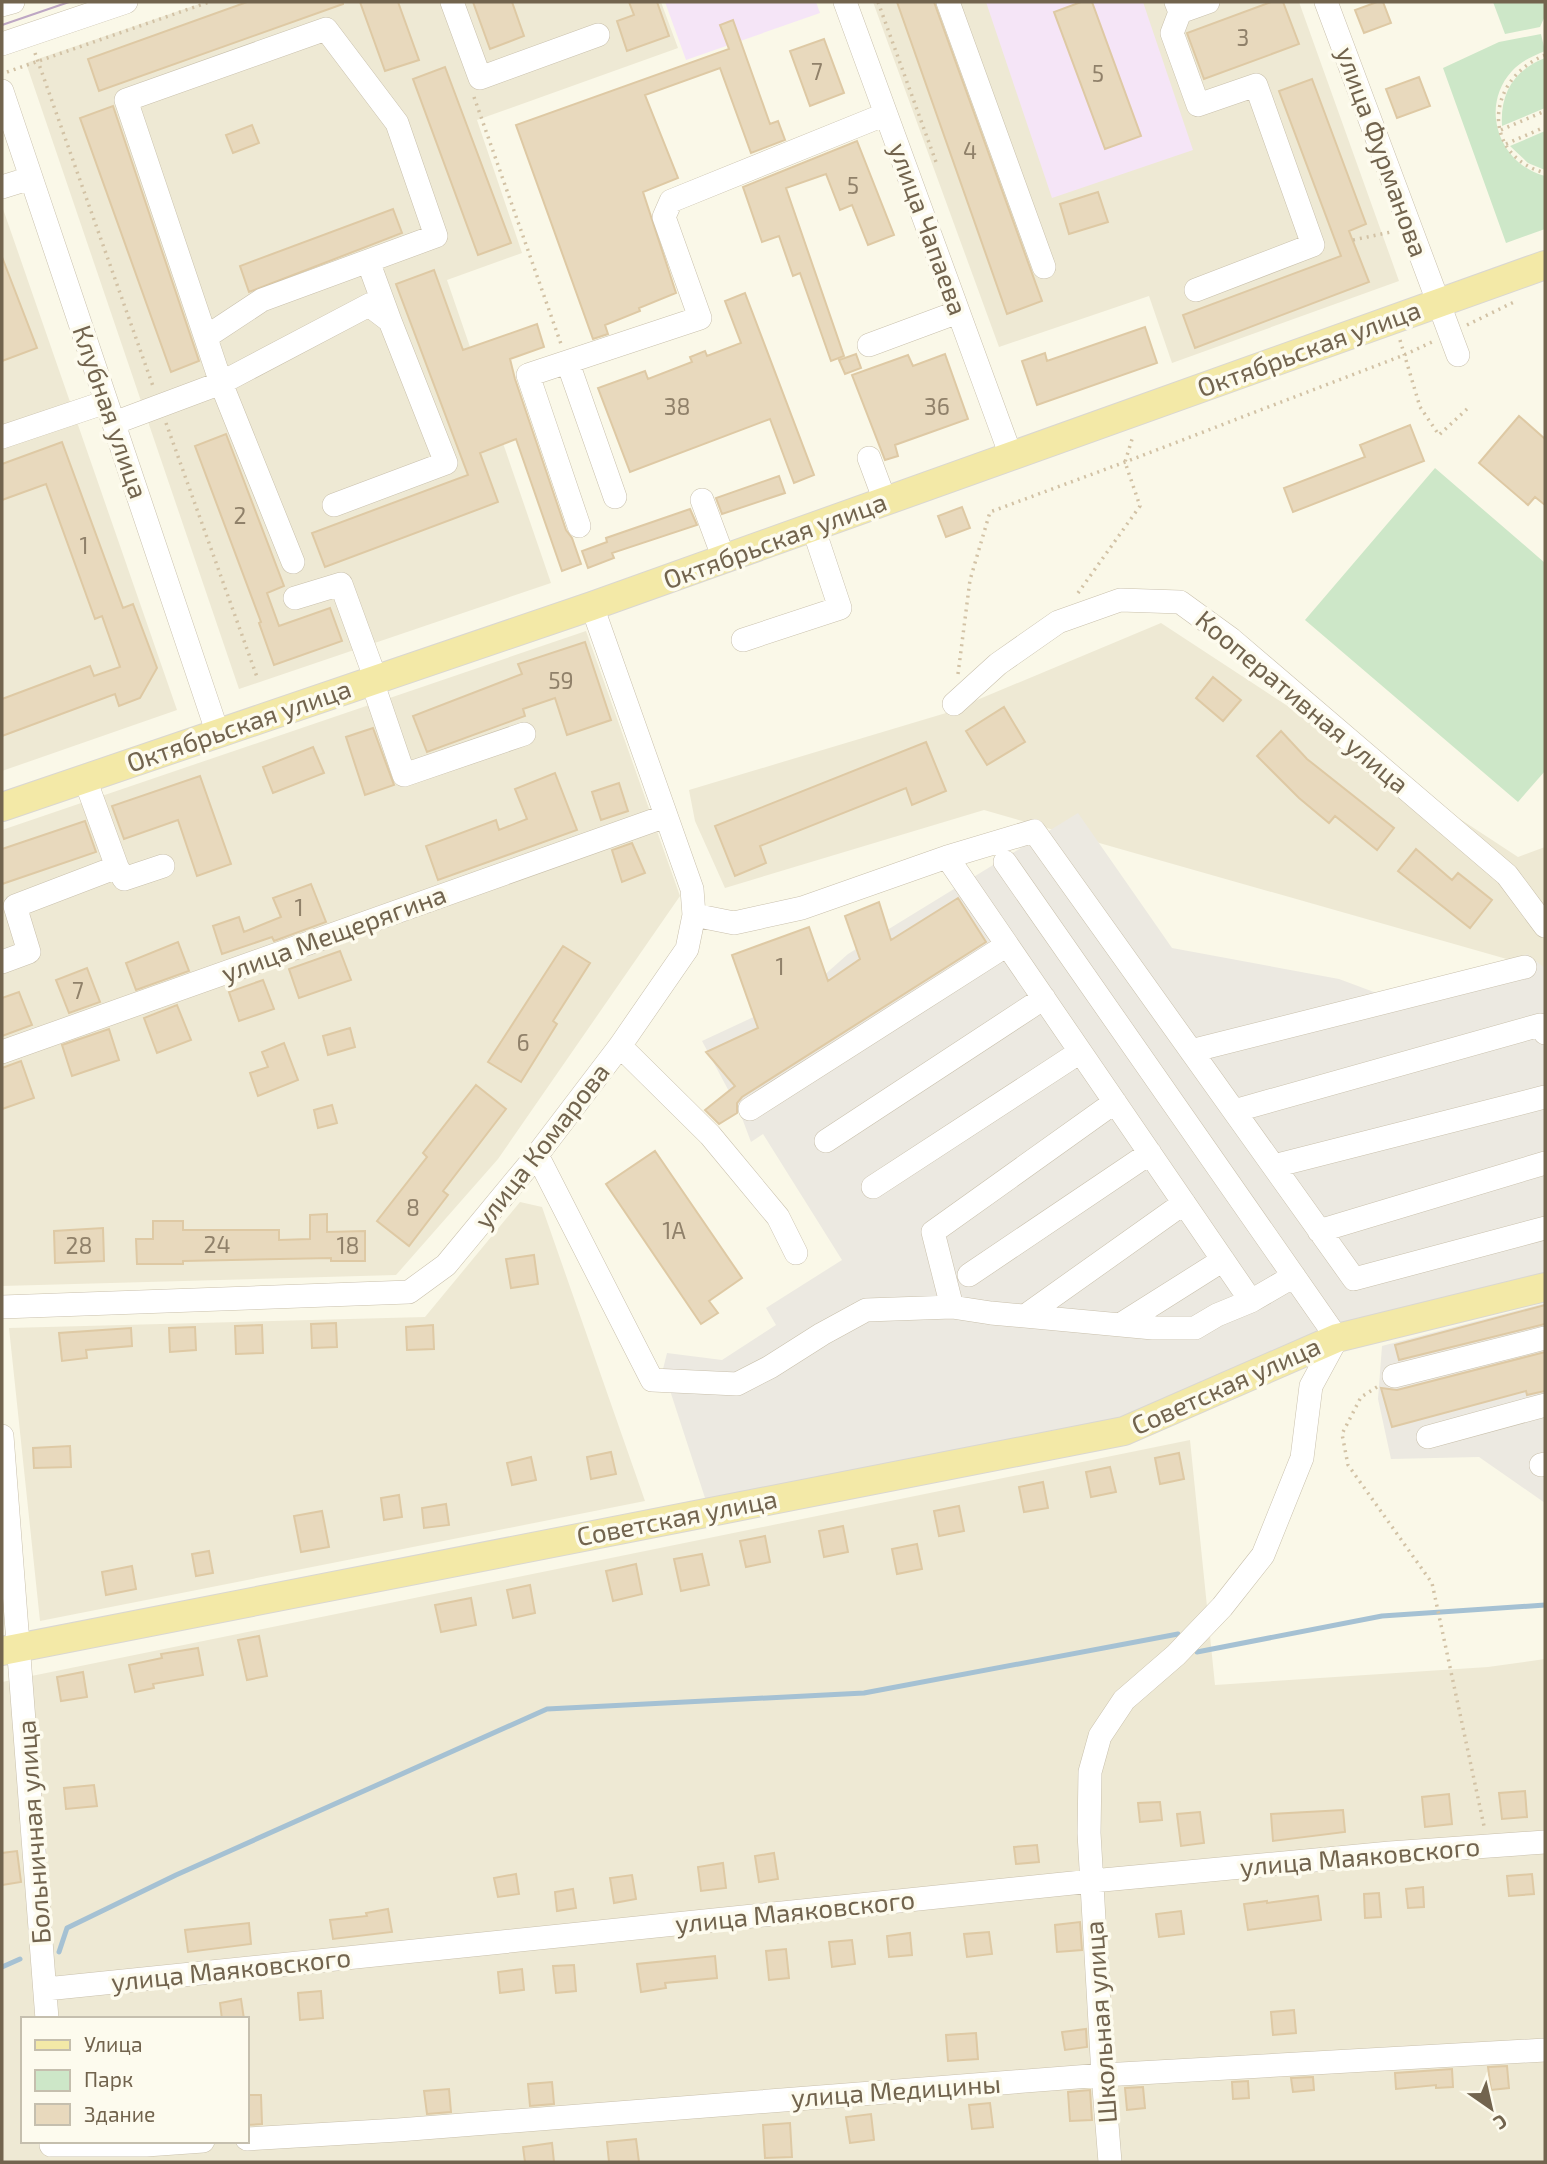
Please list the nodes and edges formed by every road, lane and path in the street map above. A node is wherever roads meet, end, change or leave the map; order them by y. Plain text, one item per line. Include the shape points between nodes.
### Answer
1 (13, 2) edge
2 (126, 2) edge
3 (209, 2) edge
4 (452, 2) edge
5 (845, 2) edge
6 (878, 2) edge
7 (948, 2) edge
8 (1208, 2) edge
9 (1326, 2) edge
10 (2, 5) edge
11 (1178, 7) edge
12 (29, 35) junction
13 (598, 35) dead end
14 (2, 44) edge
15 (1545, 55) edge
16 (37, 62) junction
17 (2, 74) edge
18 (480, 78) junction
19 (2, 91) edge
20 (1545, 111) edge
21 (886, 114) junction
22 (1545, 127) edge
23 (1501, 130) junction
24 (1506, 144) junction
25 (936, 162) dead end
26 (1545, 173) edge
27 (31, 178) junction
28 (2, 187) edge
29 (1391, 232) dead end
30 (1353, 240) dead end
31 (368, 261) junction
32 (1545, 265) edge
33 (1044, 268) dead end
34 (1196, 290) dead end
35 (1525, 297) dead end
36 (1437, 303) junction
37 (958, 312) junction
38 (1395, 318) junction
39 (390, 321) junction
40 (1450, 333) junction
41 (206, 337) junction
42 (869, 345) dead end
43 (1404, 355) junction
44 (1458, 355) dead end
45 (568, 363) junction
46 (221, 383) junction
47 (161, 406) junction
48 (1142, 409) junction
49 (1467, 409) dead end
50 (110, 412) junction
51 (2, 437) edge
52 (1011, 456) junction
53 (869, 458) dead end
54 (1125, 463) junction
55 (615, 497) dead end
56 (702, 500) dead end
57 (886, 501) junction
58 (334, 505) dead end
59 (579, 526) dead end
60 (813, 527) junction
61 (724, 559) junction
62 (293, 562) dead end
63 (295, 598) dead end
64 (592, 606) junction
65 (1059, 622) junction
66 (743, 640) dead end
67 (257, 677) dead end
68 (374, 680) junction
69 (954, 704) joint
70 (218, 734) junction
71 (524, 734) dead end
72 (85, 779) junction
73 (2, 807) edge
74 (666, 816) junction
75 (947, 857) junction
76 (1006, 862) dead end
77 (163, 866) dead end
78 (117, 867) junction
79 (694, 915) junction
80 (1545, 926) edge
81 (1007, 945) junction
82 (2, 962) edge
83 (1525, 967) dead end
84 (1044, 998) junction
85 (1545, 1033) edge
86 (621, 1046) junction
87 (1191, 1051) junction
88 (2, 1052) edge
89 (1080, 1052) junction
90 (1545, 1097) edge
91 (1115, 1102) junction
92 (750, 1109) dead end
93 (1234, 1111) junction
94 (826, 1141) dead end
95 (1150, 1153) junction
96 (537, 1155) junction
97 (1545, 1163) edge
98 (1274, 1166) junction
99 (873, 1187) dead end
100 (1184, 1203) junction
101 (1545, 1228) edge
102 (1320, 1231) junction
103 (796, 1253) dead end
104 (1223, 1260) junction
105 (969, 1275) dead end
106 (1294, 1276) junction
107 (1545, 1287) edge
108 (1251, 1301) junction
109 (2, 1307) edge
110 (952, 1307) junction
111 (1026, 1317) junction
112 (1120, 1325) junction
113 (1337, 1338) junction
114 (1545, 1338) edge
115 (1394, 1376) joint
116 (1545, 1405) edge
117 (2, 1436) edge
118 (1428, 1437) dead end
119 (11, 1649) edge
120 (1545, 1842) edge
121 (1489, 1846) junction
122 (1092, 1881) junction
123 (46, 1989) junction
124 (47, 2017) edge
125 (1545, 2050) edge
126 (1103, 2075) junction
127 (248, 2139) edge
128 (174, 2143) edge
129 (51, 2149) edge
130 (1110, 2162) edge

1 - 10 street
2 - 12 street
3 - 16 path
4 - 18 street
5 - 21 street, улица Чапаева
6 - 25 path
7 - 33 street
8 - 11 street
9 - 36 street, улица Фурманова
11 - 34 street via 1172,33 1198,105 1256,85 1313,245
12 - 14 street
12 - 16 path
13 - 18 street
15 - 23 path via 1522,67 1506,86 1499,110
16 - 17 path
16 - 47 path
18 - 45 path via 469,83
19 - 27 street, Клубная улица
20 - 23 path
21 - 37 street, улица Чапаева
21 - 45 street via 671,201 664,217 700,318
22 - 24 path
23 - 24 path
24 - 26 path via 1524,164
27 - 28 street
27 - 50 street, Клубная улица
29 - 30 path
31 - 39 street
31 - 41 street via 262,300
31 - 41 street via 436,236 397,123 326,29 127,100
32 - 36 main road, Октябрьская улица
35 - 40 path
36 - 38 main road, Октябрьская улица
36 - 40 street, улица Фурманова
37 - 42 street
37 - 52 street, улица Чапаева
38 - 43 path
38 - 48 main road, Октябрьская улица
39 - 46 street via 369,305
39 - 58 street via 446,463
40 - 43 path
40 - 44 street, улица Фурманова
41 - 46 street
43 - 49 path via 1420,407 1439,435
43 - 54 path
45 - 55 street
45 - 59 street via 528,376
46 - 47 street
46 - 62 street
47 - 50 street
47 - 67 path
48 - 52 main road, Октябрьская улица
48 - 54 path
50 - 51 street
50 - 70 street, Клубная улица
52 - 57 main road, Октябрьская улица
53 - 57 street
54 - 65 path via 1140,506
54 - 69 path via 990,512 970,580
56 - 61 street
57 - 60 main road, Октябрьская улица
60 - 61 main road, Октябрьская улица
60 - 66 street via 840,608
61 - 64 main road, Октябрьская улица
63 - 68 street via 341,584
64 - 68 main road, Октябрьская улица
64 - 74 street, улица Комарова
65 - 69 street, Кооперативная улица via 998,664
65 - 80 street, Кооперативная улица via 1120,600 1180,603 1231,639 1507,876
68 - 70 main road, Октябрьская улица
68 - 71 street via 404,775
70 - 72 main road, Октябрьская улица
72 - 73 main road, Октябрьская улица
72 - 78 street
74 - 79 street, улица Комарова via 692,888
74 - 88 street, улица Мещерягина
75 - 79 street via 802,908 734,923
75 - 81 street
75 - 87 street via 1034,831
76 - 106 street
77 - 78 street via 124,879
78 - 82 street via 15,906 29,952
79 - 86 street, улица Комарова via 687,949
81 - 84 street
81 - 92 street
83 - 87 street
84 - 89 street
84 - 94 street
85 - 93 street via 1540,1025
86 - 96 street, улица Комарова
86 - 103 street via 710,1135 778,1217
87 - 93 street
89 - 91 street
89 - 99 street
90 - 98 street
91 - 95 street
91 - 110 street via 933,1232
93 - 98 street
95 - 100 street
95 - 105 street
96 - 109 street, улица Комарова via 446,1265 409,1292
96 - 110 street via 652,1380 737,1384 866,1310
97 - 102 street
98 - 102 street
100 - 104 street
100 - 111 street
101 - 102 street via 1354,1279
104 - 108 street
104 - 112 street
106 - 108 street
106 - 113 street
107 - 113 main road, Советская улица
108 - 112 street via 1195,1328
110 - 111 street
111 - 112 street
113 - 119 main road, Советская улица via 1124,1431
113 - 122 street, Школьная улица via 1311,1386 1302,1458 1263,1555 1176,1655 1124,1700 1100,1736 1090,1772
114 - 115 street
115 - 121 path via 1362,1397 1342,1434 1348,1465 1433,1583
116 - 118 street
117 - 119 street, Больничная улица
119 - 123 street, Больничная улица
120 - 121 street, улица Маяковского
121 - 122 street, улица Маяковского
122 - 123 street, улица Маяковского
122 - 126 street, Школьная улица
123 - 124 street, Больничная улица
125 - 126 street, улица Медицины
126 - 127 street, улица Медицины
126 - 130 street, Школьная улица
128 - 129 street

